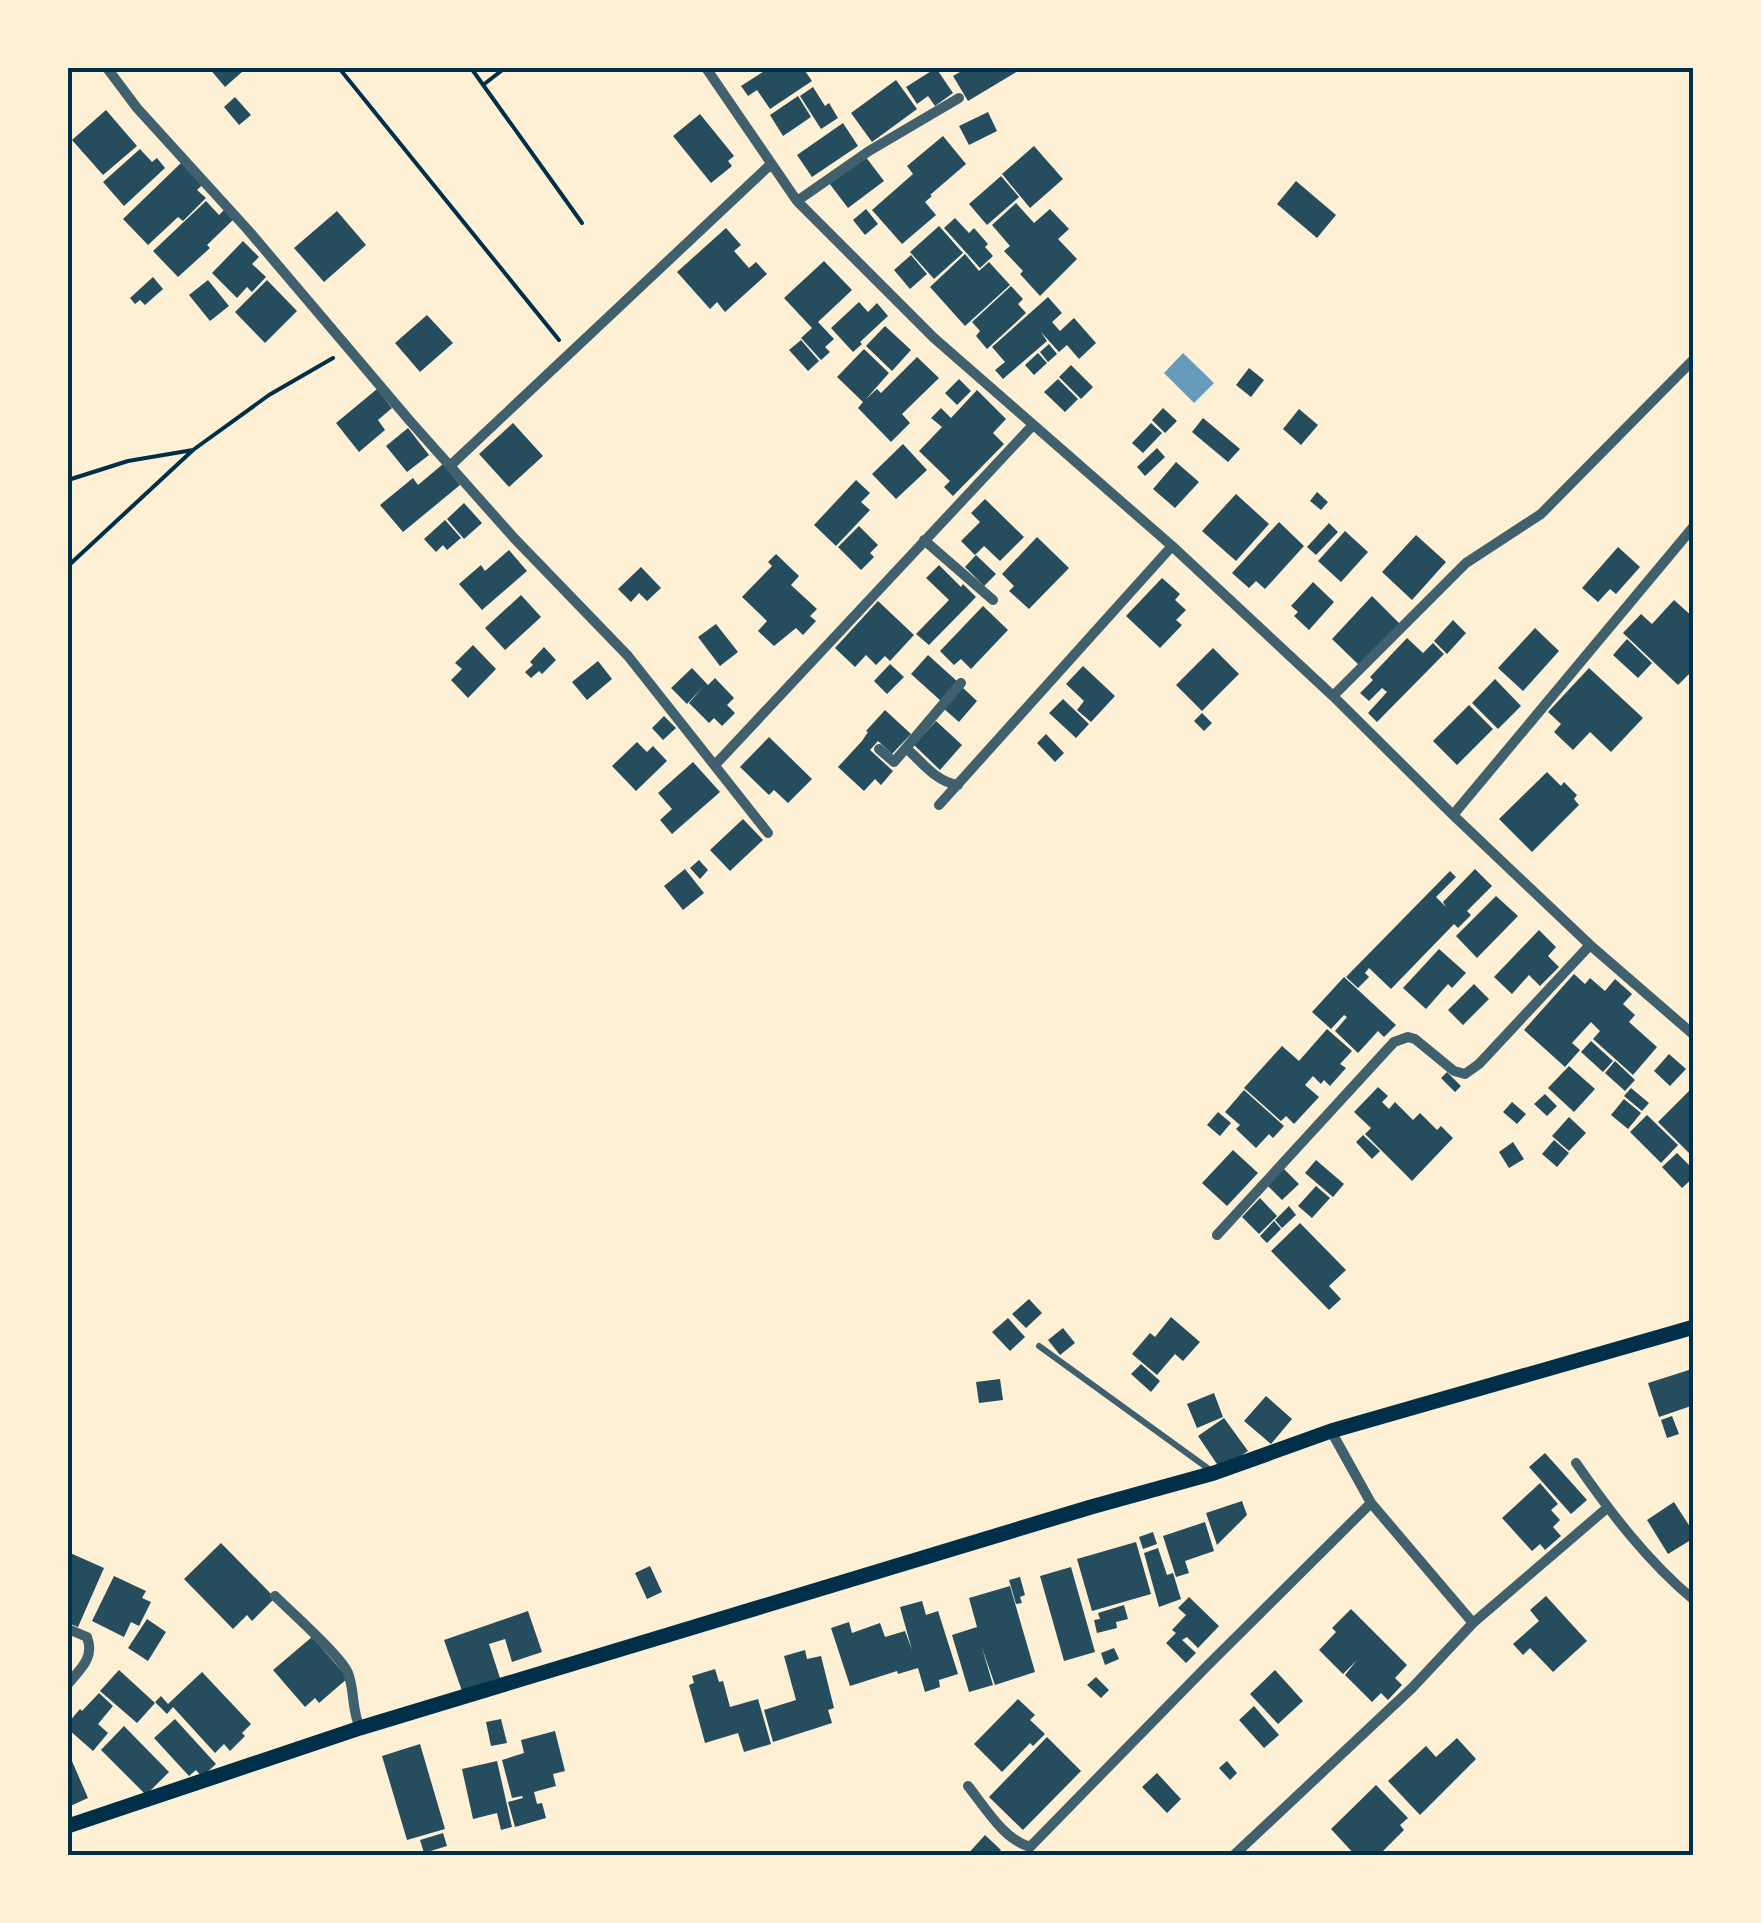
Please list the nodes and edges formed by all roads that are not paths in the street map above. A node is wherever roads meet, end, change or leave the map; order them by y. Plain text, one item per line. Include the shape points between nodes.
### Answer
1 (107, 68) edge
2 (706, 68) edge
3 (959, 98) dead end
4 (771, 164) junction
5 (798, 201) junction
6 (1694, 359) edge
7 (1033, 425) junction
8 (451, 465) junction
9 (1694, 526) edge
10 (924, 540) junction
11 (1172, 546) junction
12 (993, 600) dead end
13 (962, 683) dead end
14 (1334, 696) junction
15 (879, 748) dead end
16 (906, 748) junction
17 (715, 764) junction
18 (958, 785) junction
19 (939, 804) dead end
20 (1453, 815) junction
21 (768, 833) dead end
22 (1590, 945) junction
23 (1694, 1036) edge
24 (1217, 1235) dead end
25 (1694, 1327) edge
26 (1039, 1346) dead end
27 (1331, 1432) junction
28 (1576, 1464) dead end
29 (1214, 1472) junction
30 (1371, 1503) junction
31 (1607, 1508) junction
32 (1694, 1583) edge
33 (1676, 1586) junction
34 (275, 1596) dead end
35 (1694, 1600) edge
36 (1473, 1623) junction
37 (68, 1629) edge
38 (68, 1684) edge
39 (360, 1728) junction
40 (968, 1786) dead end
41 (68, 1826) edge
42 (1232, 1856) edge

1 - 8 street
2 - 4 street
3 - 5 street
4 - 5 street
4 - 8 street
5 - 7 street via 934,338
6 - 14 street via 1541,514 1466,563
7 - 10 street
7 - 11 street
8 - 17 street via 628,656
9 - 20 street
10 - 12 street
10 - 17 street
11 - 14 street
11 - 18 street
13 - 16 street
14 - 20 street
15 - 16 street via 894,762
16 - 18 street via 939,779
17 - 21 street
18 - 19 street
20 - 22 street
22 - 23 street
22 - 24 street via 1470,1072 1454,1072 1415,1038 1394,1042
25 - 27 main road
26 - 29 lane
27 - 29 main road
27 - 30 street
28 - 31 street
29 - 39 main road
30 - 36 street
30 - 40 street via 1030,1847 1005,1832
31 - 33 street
31 - 36 street
32 - 33 lane
33 - 35 street
34 - 39 street via 347,1669
36 - 42 street
37 - 38 street via 87,1637 91,1647
39 - 41 main road

